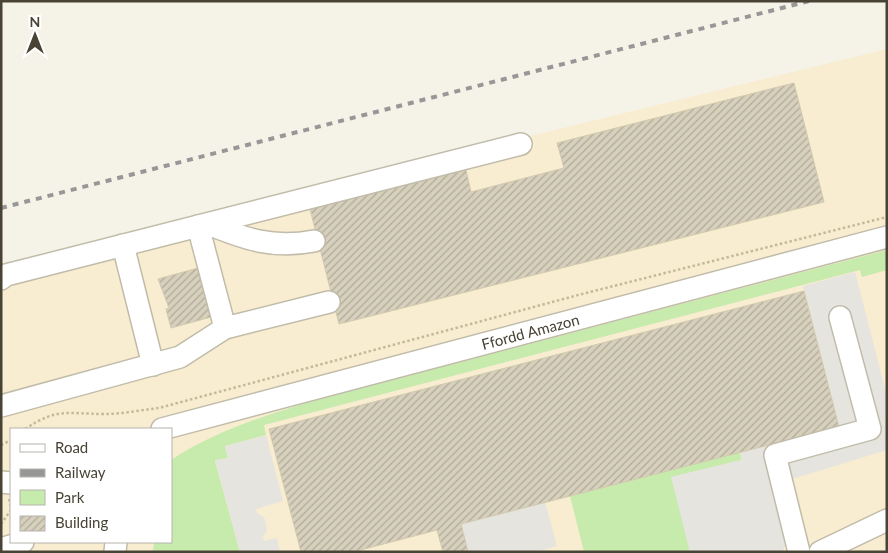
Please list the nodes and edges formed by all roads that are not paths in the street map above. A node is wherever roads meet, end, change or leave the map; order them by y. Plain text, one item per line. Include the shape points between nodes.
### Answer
1 (521, 144) dead end
2 (203, 225) junction
3 (887, 237) edge
4 (314, 241) dead end
5 (123, 246) junction
6 (1, 279) edge
7 (329, 302) dead end
8 (840, 317) dead end
9 (225, 328) junction
10 (153, 365) junction
11 (1, 406) edge
12 (172, 428) edge
13 (887, 520) edge
14 (20, 543) edge
15 (1, 549) edge
16 (798, 552) edge
17 (820, 552) edge

1 - 2 street
2 - 4 street via 248,240 274,244 295,245
2 - 5 street
2 - 9 street
3 - 12 street, Ffordd Amazon
5 - 6 street via 6,275
5 - 10 street
7 - 9 street
8 - 16 street via 870,429 775,454
9 - 10 street via 180,357
10 - 11 street
13 - 17 street
14 - 15 street

